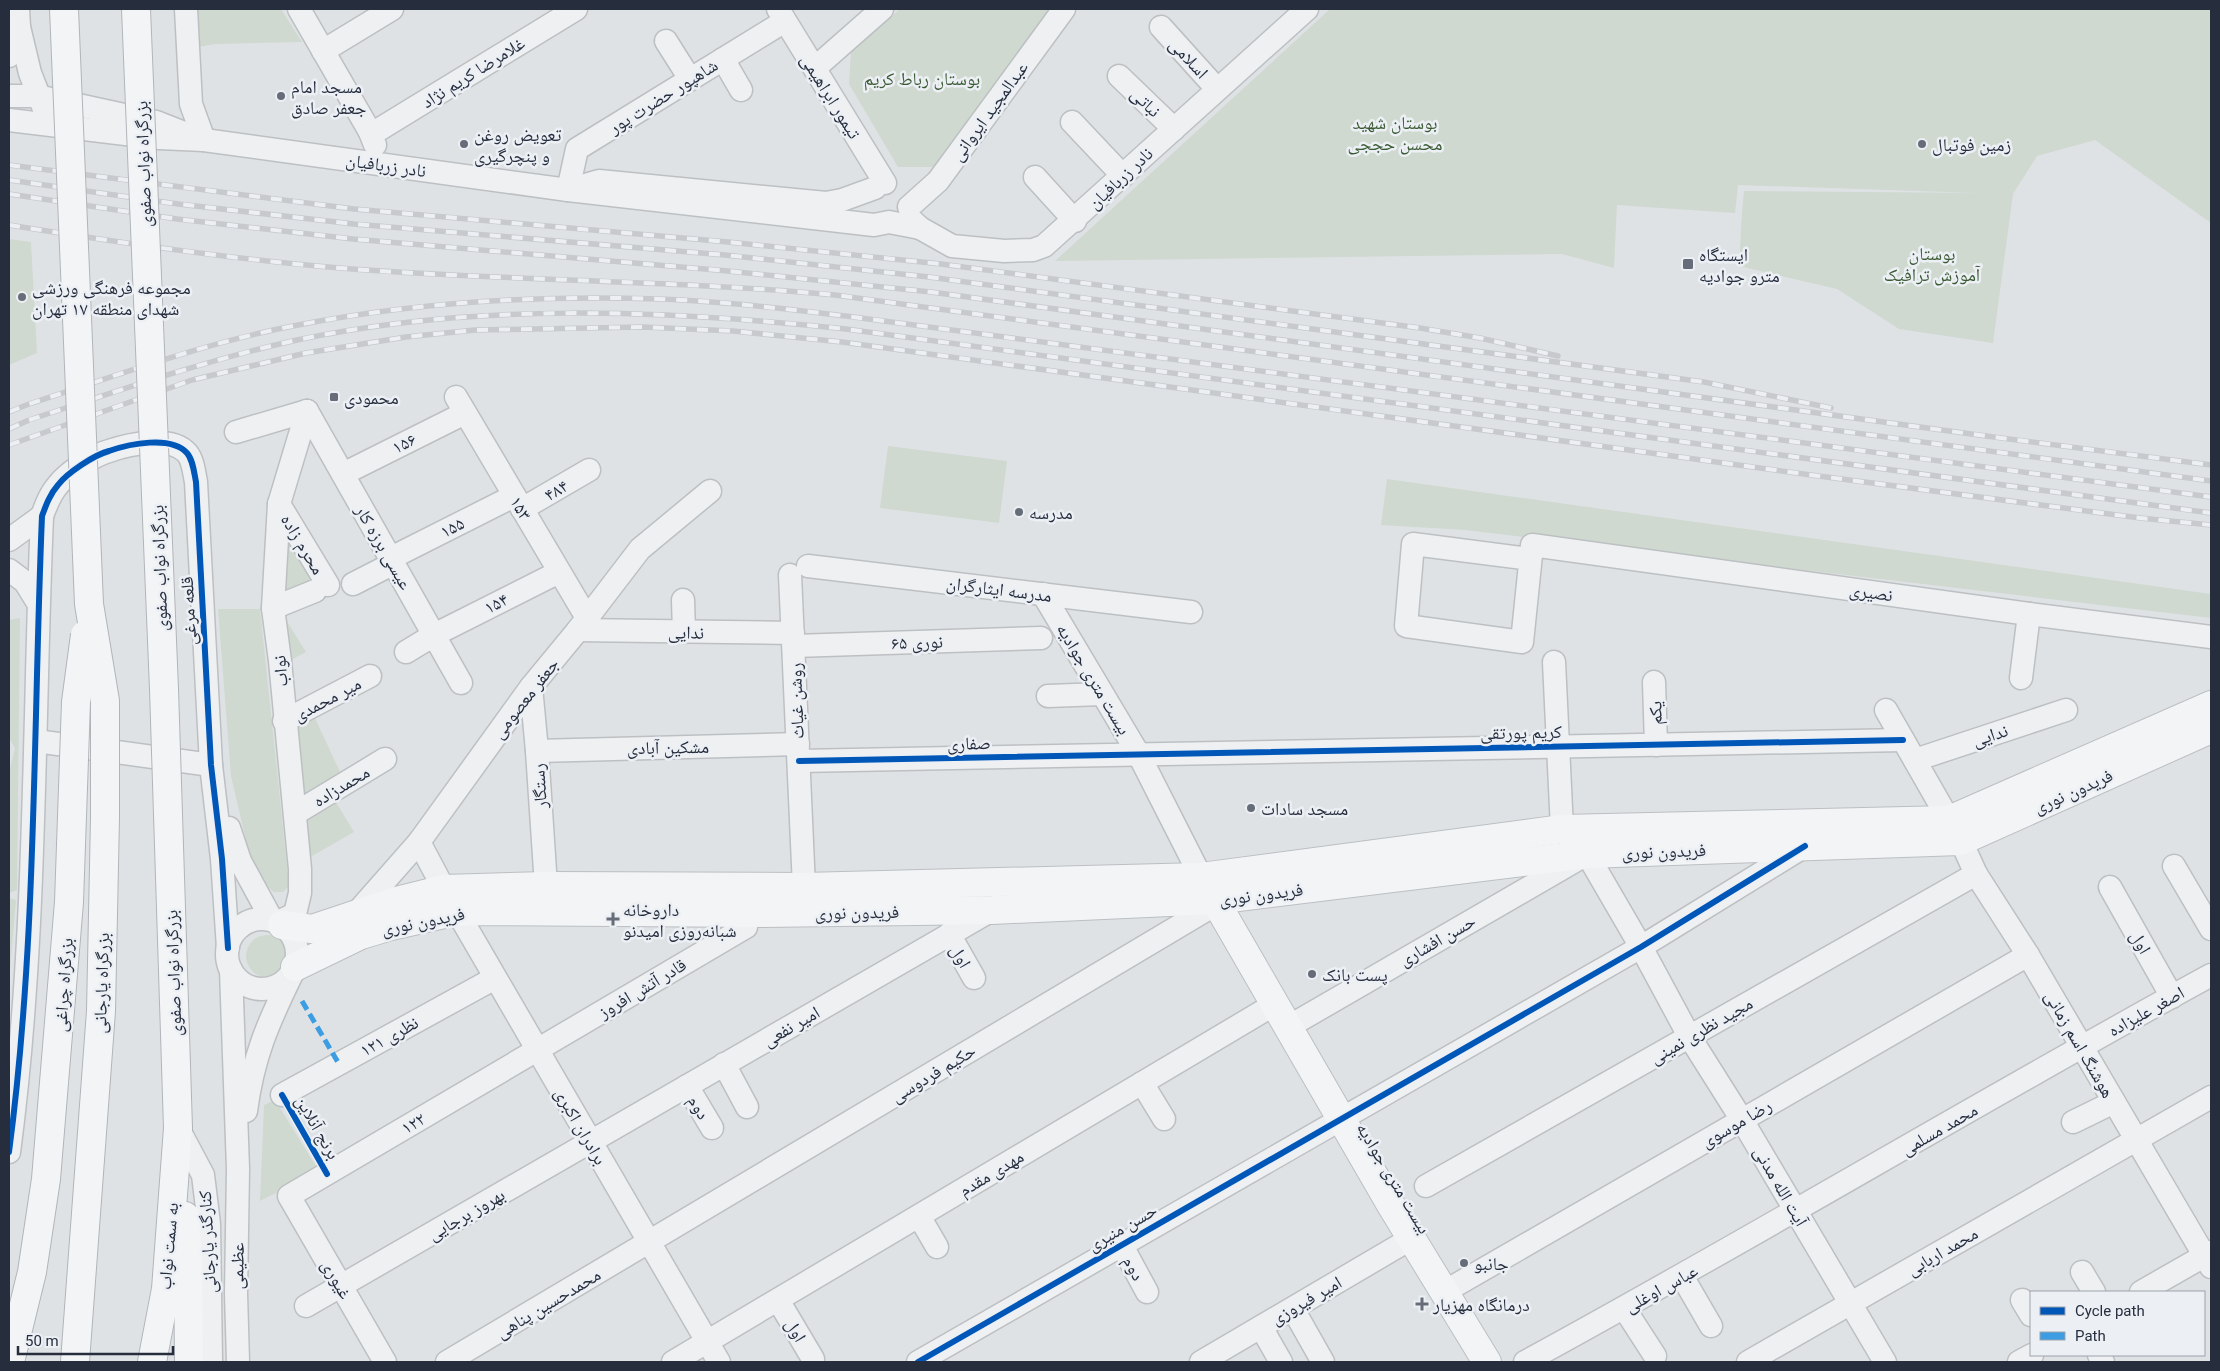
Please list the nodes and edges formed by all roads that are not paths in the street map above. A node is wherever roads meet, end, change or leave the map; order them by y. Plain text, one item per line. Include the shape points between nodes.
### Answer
1 (64, 9) edge
2 (136, 9) edge
3 (186, 9) edge
4 (299, 9) edge
5 (392, 9) edge
6 (576, 9) edge
7 (882, 9) edge
8 (1064, 9) edge
9 (1307, 9) edge
10 (781, 15) edge
11 (19, 18) edge
12 (1161, 27) dead end
13 (666, 41) dead end
14 (324, 51) junction
15 (9, 56) edge
16 (723, 59) junction
17 (815, 68) junction
18 (1119, 76) dead end
19 (690, 79) junction
20 (1218, 89) junction
21 (742, 90) dead end
22 (9, 96) edge
23 (37, 96) junction
24 (9, 120) edge
25 (1072, 122) dead end
26 (50, 124) junction
27 (1174, 129) junction
28 (370, 132) junction
29 (204, 140) junction
30 (383, 165) junction
31 (1123, 176) junction
32 (1035, 177) dead end
33 (880, 185) junction
34 (568, 190) junction
35 (906, 218) junction
36 (1074, 221) junction
37 (460, 405) joint
38 (307, 411) junction
39 (236, 432) dead end
40 (589, 470) dead end
41 (343, 474) junction
42 (710, 491) dead end
43 (518, 503) junction
44 (279, 504) junction
45 (42, 516) junction
46 (9, 540) edge
47 (1531, 552) junction
48 (392, 561) junction
49 (9, 570) edge
50 (799, 570) joint
51 (559, 572) junction
52 (353, 584) dead end
53 (1043, 594) junction
54 (683, 600) dead end
55 (38, 602) junction
56 (89, 604) junction
57 (273, 608) junction
58 (1191, 612) dead end
59 (2029, 614) junction
60 (583, 624) junction
61 (684, 632) junction
62 (434, 635) junction
63 (2211, 637) edge
64 (1041, 638) dead end
65 (793, 639) junction
66 (406, 652) dead end
67 (1554, 662) dead end
68 (370, 676) dead end
69 (2021, 678) dead end
70 (1654, 682) dead end
71 (461, 683) dead end
72 (531, 687) junction
73 (1102, 694) junction
74 (1048, 696) dead end
75 (2211, 705) edge
76 (1886, 710) dead end
77 (2066, 710) dead end
78 (284, 721) junction
79 (2211, 729) edge
80 (1903, 740) junction
81 (36, 742) junction
82 (1656, 745) junction
83 (1558, 747) junction
84 (537, 751) junction
85 (798, 753) junction
86 (1139, 755) junction
87 (385, 759) dead end
88 (1914, 760) junction
89 (211, 764) junction
90 (296, 813) junction
91 (1562, 829) junction
92 (1955, 831) junction
93 (419, 842) junction
94 (1805, 846) junction
95 (1586, 854) junction
96 (2174, 866) dead end
97 (1976, 874) junction
98 (2110, 887) dead end
99 (1210, 893) junction
100 (546, 899) junction
101 (450, 900) junction
102 (804, 900) junction
103 (992, 910) junction
104 (353, 917) junction
105 (277, 923) junction
106 (746, 927) dead end
107 (2211, 929) edge
108 (948, 934) junction
109 (1641, 946) junction
110 (228, 948) junction
111 (2028, 955) junction
112 (295, 967) junction
113 (231, 970) junction
114 (495, 978) junction
115 (974, 978) dead end
116 (2208, 984) edge
117 (2172, 996) junction
118 (1281, 1016) junction
119 (1689, 1036) junction
120 (2081, 1046) junction
121 (537, 1050) junction
122 (724, 1064) junction
123 (14, 1074) edge
124 (1142, 1083) junction
125 (687, 1086) junction
126 (282, 1095) dead end
127 (2211, 1097) edge
128 (2114, 1102) junction
129 (747, 1107) dead end
130 (1341, 1118) junction
131 (1164, 1119) dead end
132 (1742, 1120) junction
133 (2073, 1122) dead end
134 (178, 1128) junction
135 (712, 1128) dead end
136 (2136, 1140) junction
137 (590, 1142) junction
138 (9, 1152) edge
139 (238, 1169) junction
140 (1426, 1186) dead end
141 (289, 1196) joint
142 (1796, 1211) junction
143 (919, 1216) junction
144 (1412, 1238) junction
145 (649, 1243) junction
146 (1121, 1244) junction
147 (937, 1247) dead end
148 (2209, 1259) edge
149 (2082, 1272) dead end
150 (1682, 1276) junction
151 (341, 1286) junction
152 (2093, 1291) edge
153 (2143, 1291) edge
154 (1147, 1292) dead end
155 (1444, 1292) junction
156 (778, 1300) junction
157 (1850, 1304) junction
158 (306, 1306) dead end
159 (1624, 1308) junction
160 (1293, 1309) junction
161 (1711, 1326) dead end
162 (1261, 1327) junction
163 (708, 1343) junction
164 (1655, 1356) dead end
165 (813, 1359) dead end
166 (10, 1362) edge
167 (75, 1362) edge
168 (152, 1362) edge
169 (189, 1362) edge
170 (211, 1362) edge
171 (238, 1362) edge
172 (385, 1362) edge
173 (447, 1362) edge
174 (673, 1362) edge
175 (719, 1362) edge
176 (918, 1362) edge
177 (1201, 1362) edge
178 (1281, 1362) edge
179 (1323, 1362) edge
180 (1487, 1362) edge
181 (1525, 1362) edge
182 (1748, 1362) edge
183 (1885, 1362) edge

1 - 56 main road, bridge
2 - 134 main road, بزرگراه نواب صفوی, bridge
3 - 29 street via 191,104
4 - 14 street
5 - 14 street
6 - 28 street, غلامرضا کریم نژاد via 375,132
7 - 17 street
8 - 35 street, عبدالمجید ایروانی via 938,181
9 - 20 street, نادر زربافیان
10 - 16 street, شاهپور حضرت پور
10 - 17 street, تیمور ابراهیمی
11 - 15 street
11 - 23 street
12 - 20 street, اسلامی
13 - 19 street
14 - 28 street
16 - 19 street, شاهپور حضرت پور
16 - 21 street
17 - 33 street, تیمور ابراهیمی
18 - 27 street, نباتی
19 - 34 street, شاهپور حضرت پور via 578,149
20 - 27 street, نادر زربافیان
22 - 23 street
23 - 26 street
23 - 29 street via 156,122
24 - 26 street
25 - 31 street
26 - 29 street via 159,138
27 - 31 street, نادر زربافیان
28 - 30 street
29 - 30 street, نادر زربافیان
30 - 34 street, نادر زربافیان
31 - 36 street, نادر زربافیان
32 - 36 street
33 - 34 street, نادر زربافیان via 826,203 599,181
33 - 35 street via 892,183 907,194
33 - 35 street via 869,200 872,213 882,221
34 - 35 street, نادر زربافیان via 874,225
35 - 36 street, نادر زربافیان via 952,246 1004,251 1034,250 1044,246
37 - 41 street, ۱۵۶
37 - 43 street, ۱۵۳
38 - 39 street
38 - 41 street, عیسی برزه کار
38 - 44 street, نواب
40 - 43 street, ۴۸۴
41 - 48 street, عیسی برزه کار
42 - 60 street, جعفر معصومی via 640,549
43 - 48 street, ۱۵۵
43 - 51 street, ۱۵۳
44 - 57 street, نواب
44 - 57 street, محرم زاده via 322,588
45 - 46 street
45 - 55 street
45 - 89 street, قلعه مرغی via 58,484 76,468 107,451 161,442 174,444 186,453 196,482
47 - 47 street, نصیری via 1413,544 1406,626 1522,642
47 - 59 street, نصیری
48 - 52 street, ۱۵۵
48 - 62 street, عیسی برزه کار
49 - 55 street via 25,582
50 - 53 street, مدرسه ایثارگران
50 - 65 street, روشن غیاث
51 - 60 street, ۱۵۳
51 - 62 street, ۱۵۴
53 - 58 street, مدرسه ایثارگران
53 - 73 street, بیست متری جوادیه
54 - 61 street
55 - 81 street
56 - 166 main road, بزرگراه چراغی, bridge via 76,702 69,902 46,1178 32,1272
56 - 167 main road, بزرگراه یارجانی, bridge via 105,701 103,934 101,1011
57 - 78 street, نواب
59 - 63 street, نصیری
59 - 69 street
60 - 61 street, ندایی
60 - 72 street, جعفر معصومی
61 - 65 street, ندایی
62 - 66 street, ۱۵۴
62 - 71 street, عیسی برزه کار
64 - 65 street, نوری ۶۵
65 - 85 street, روشن غیاث
67 - 83 street
68 - 78 street, میر محمدی
70 - 82 street, یکم
72 - 84 street, رستگار
72 - 93 street, جعفر معصومی
73 - 74 street
73 - 86 street, بیست متری جوادیه
75 - 92 main road, فریدون نوری
76 - 80 street
77 - 88 street, ندایی
78 - 90 street, نواب
79 - 92 main road, فریدون نوری
80 - 82 street, کریم پورتقی
80 - 88 street
81 - 89 street
81 - 123 street
82 - 83 street, کریم پورتقی
83 - 86 street, کریم پورتقی
83 - 91 street
84 - 85 street, مشکین آبادی
84 - 100 street, رستگار
85 - 86 street, صفاری
85 - 102 street, روشن غیاث
86 - 99 street, بیست متری جوادیه
87 - 90 street, محمدزاده
88 - 92 street
89 - 105 street via 240,861
89 - 110 street, قلعه مرغی
90 - 105 street, نواب via 300,894 295,914
91 - 92 main road, فریدون نوری
91 - 99 main road, فریدون نوری
92 - 94 main road, فریدون نوری
92 - 97 street, هوشنگ اسم زمانی
93 - 101 street, برادران اکبری
93 - 104 street, جعفر معصومی
94 - 95 main road, فریدون نوری
94 - 109 street, حسن منیری
95 - 99 main road, فریدون نوری
95 - 109 street, آیت‌ الله مدنی
95 - 118 street, حسن افشاری
96 - 107 street
97 - 111 street, هوشنگ اسم زمانی
97 - 119 street, مجید نظری نمینی
98 - 117 street, اول
99 - 102 main road, فریدون نوری
99 - 103 main road, فریدون نوری
99 - 118 main road, بیست متری جوادیه
99 - 145 street, حکیم فردوسی
100 - 101 main road, فریدون نوری
100 - 102 main road, فریدون نوری
101 - 104 main road, فریدون نوری via 396,901
101 - 112 main road, فریدون نوری via 391,926 361,935
101 - 114 street, برادران اکبری
102 - 103 main road, فریدون نوری
103 - 108 street, امیر نفعی
104 - 105 main road, فریدون نوری via 312,929
105 - 110 street via 260,919 244,925 232,936
105 - 112 street via 291,934 296,944 298,956
106 - 121 street, قادر آتش افروز
108 - 115 street, اول
108 - 122 street, امیر نفعی via 792,1017
109 - 119 street, آیت‌ الله مدنی
109 - 130 street, حسن منیری
110 - 113 street
111 - 120 street, هوشنگ اسم زمانی
111 - 132 street, رضا موسوی
112 - 113 street via 281,984 264,989 247,986
112 - 139 street via 256,1057
113 - 139 street
114 - 121 street, برادران اکبری
114 - 126 street, نظری ۱۲۱
116 - 117 street, اصغر علیزاده
117 - 120 street, اصغر علیزاده
118 - 124 street, مهدی مقدم
118 - 130 main road, بیست متری جوادیه
119 - 132 street, آیت‌ الله مدنی
119 - 140 street, مجید نظری نمینی
120 - 128 street, هوشنگ اسم زمانی
120 - 142 street, محمد مسلمی
121 - 137 street, برادران اکبری
121 - 141 street, ۱۲۲
122 - 125 street, امیر نفعی
122 - 129 street
123 - 138 street
124 - 131 street
124 - 143 street, مهدی مقدم
125 - 135 street, دوم
125 - 137 street, امیر نفعی
127 - 136 street, محمد اربابی
128 - 133 street
128 - 136 street, هوشنگ اسم زمانی
130 - 144 main road, بیست متری جوادیه
130 - 146 street, حسن منیری
132 - 142 street, آیت‌ الله مدنی
132 - 155 street, رضا موسوی
134 - 168 main road, به سمت نواب via 166,1289
134 - 169 main road via 188,1262
134 - 170 street, کنارگذر یارجانی via 203,1175 209,1224
136 - 148 street, هوشنگ اسم زمانی
136 - 157 street, محمد اربابی
137 - 145 street, برادران اکبری
137 - 151 street, بهروز برجایی
139 - 171 street, عظیمی
141 - 151 street, غیوری
142 - 150 street, عباس اوغلی
142 - 157 street, آیت‌ الله مدنی
143 - 147 street
143 - 156 street, مهدی مقدم
144 - 155 main road, بیست متری جوادیه
144 - 160 street, امیر فیروزی
145 - 163 street, برادران اکبری
145 - 173 street, محمدحسین پناهی
146 - 154 street, دوم
146 - 176 street, حسن منیری
148 - 153 street
149 - 152 street
150 - 159 street, عباس اوغلی
150 - 161 street
151 - 158 street, بهروز برجایی
151 - 172 street, غیوری
155 - 180 main road, بیست متری جوادیه
156 - 163 street, مهدی مقدم
156 - 165 street, اول
157 - 182 street, محمد اربابی
157 - 183 street, آیت‌ الله مدنی
159 - 164 street
159 - 181 street, عباس اوغلی
160 - 162 street, امیر فیروزی
160 - 179 street
162 - 177 street, امیر فیروزی
162 - 178 street
163 - 174 street, مهدی مقدم
163 - 175 street, برادران اکبری

